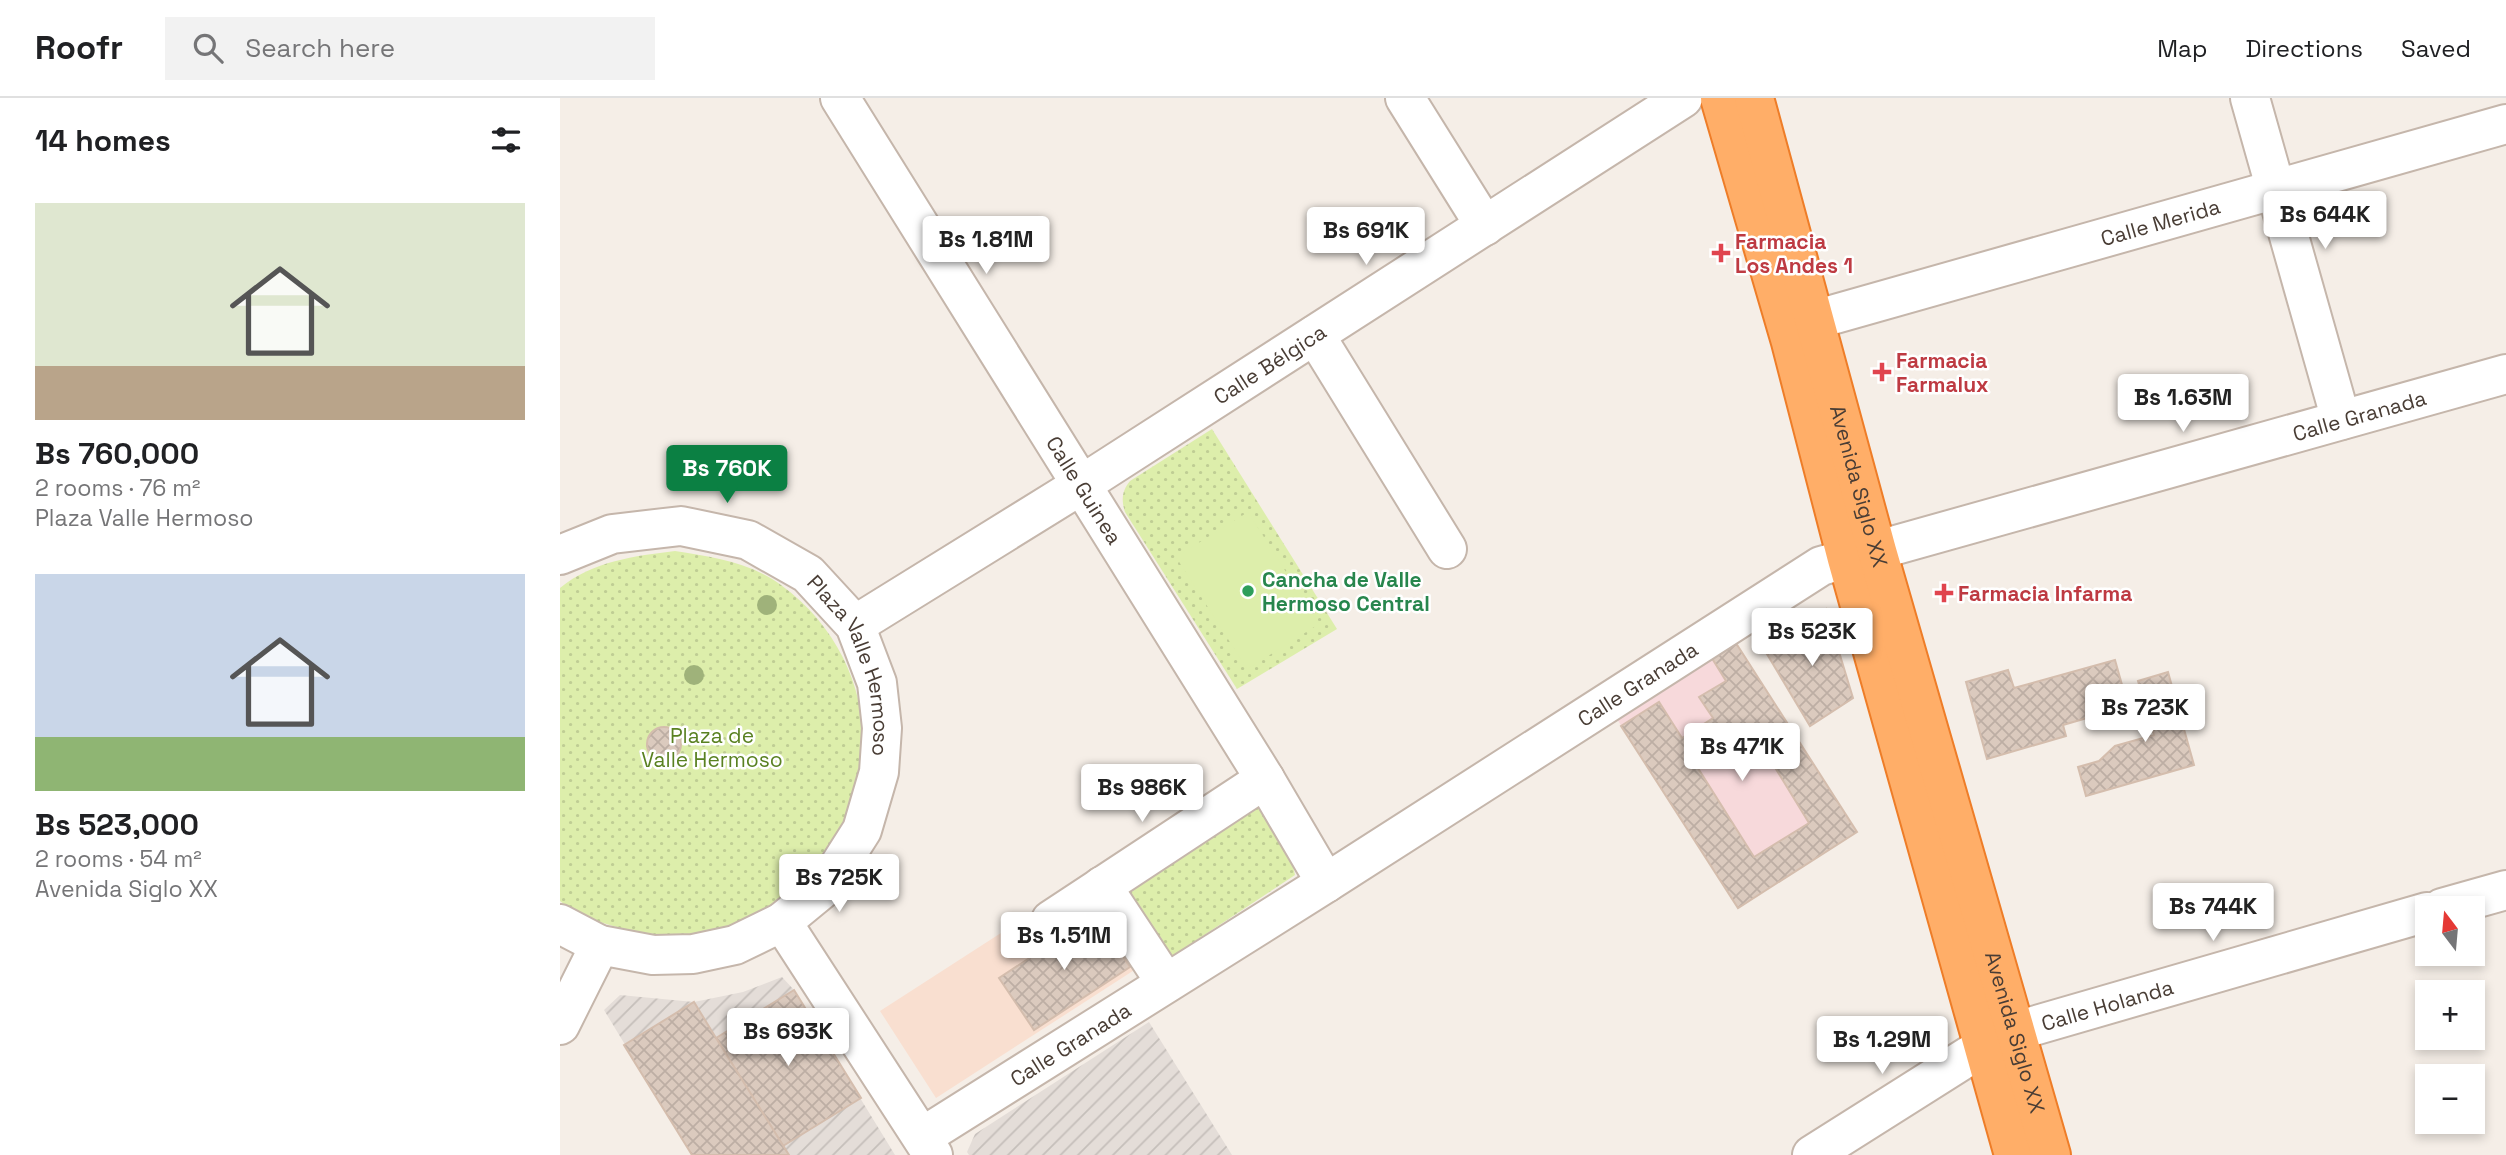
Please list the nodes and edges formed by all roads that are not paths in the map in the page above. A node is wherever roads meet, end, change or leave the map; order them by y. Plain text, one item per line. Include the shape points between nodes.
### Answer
1 (840, 98) edge
2 (1405, 98) edge
3 (1683, 98) edge
4 (1720, 98) edge
5 (1754, 98) edge
6 (2250, 98) edge
7 (2506, 124) edge
8 (2277, 189) junction
9 (1485, 226) junction
10 (1814, 320) junction
11 (1315, 335) junction
12 (2506, 374) edge
13 (2342, 420) junction
14 (1082, 485) junction
15 (1447, 549) dead end
16 (560, 555) edge
17 (1862, 555) junction
18 (855, 625) junction
19 (1265, 779) junction
20 (1326, 883) junction
21 (1102, 886) junction
22 (2506, 890) edge
23 (2485, 896) edge
24 (2415, 916) edge
25 (1051, 920) dead end
26 (782, 922) junction
27 (560, 924) edge
28 (600, 945) junction
29 (1166, 983) junction
30 (560, 1025) edge
31 (1999, 1039) junction
32 (928, 1146) edge
33 (1812, 1155) edge
34 (2014, 1155) edge
35 (2051, 1155) edge

1 - 14 street, Calle Guinea
2 - 9 street
3 - 9 street, Calle Bélgica
4 - 17 highway, Avenida Siglo XX via 1791,342
5 - 10 highway, Avenida Siglo XX
6 - 8 street
7 - 8 street, Calle Merida
8 - 10 street, Calle Merida
8 - 13 street
9 - 11 street, Calle Bélgica
10 - 17 highway, Avenida Siglo XX
11 - 14 street, Calle Bélgica
11 - 15 street
12 - 13 street, Calle Granada
13 - 17 street, Calle Granada
14 - 18 street, Calle Bélgica
14 - 19 street, Calle Guinea
16 - 18 street, Plaza Valle Hermoso via 612,534 681,526 748,540 808,574
17 - 20 street, Calle Granada via 1821,566
17 - 31 highway, Avenida Siglo XX
18 - 26 street, Plaza Valle Hermoso via 877,683 882,728 879,772 862,830 827,885
19 - 20 street, Calle Guinea
19 - 21 street
20 - 29 street, Calle Granada
21 - 25 street
21 - 29 street
22 - 23 street
24 - 31 street, Calle Holanda
26 - 28 street, Plaza Valle Hermoso via 735,945 694,954 653,955
26 - 32 street
27 - 28 street, Plaza Valle Hermoso
28 - 30 street
29 - 32 street, Calle Granada
31 - 33 street, Calle Holanda
31 - 34 highway, Avenida Siglo XX
31 - 35 highway, Avenida Siglo XX

